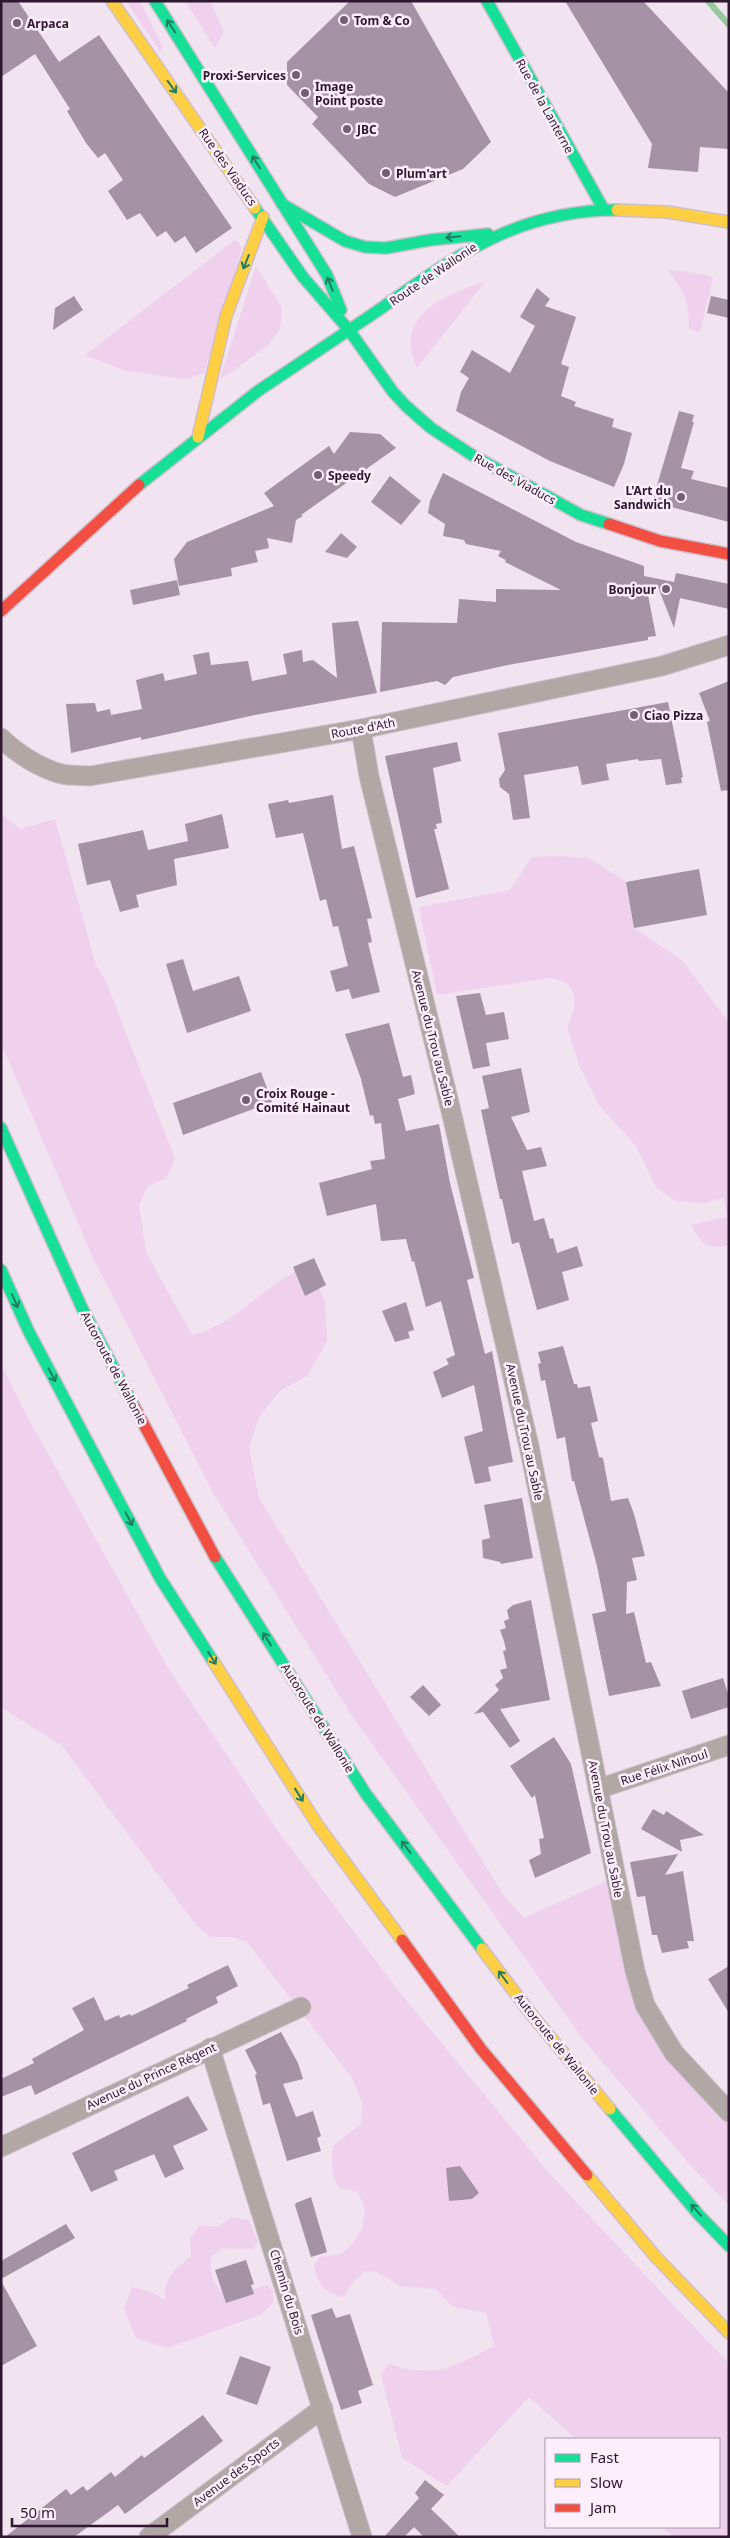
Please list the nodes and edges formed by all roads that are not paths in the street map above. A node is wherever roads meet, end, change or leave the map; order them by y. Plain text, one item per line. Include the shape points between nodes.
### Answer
1 (112, 1) edge
2 (155, 1) edge
3 (487, 1) edge
4 (282, 204) junction
5 (604, 210) junction
6 (263, 217) junction
7 (729, 222) edge
8 (501, 232) junction
9 (349, 330) junction
10 (198, 437) junction
11 (729, 554) edge
12 (1, 610) edge
13 (729, 645) edge
14 (361, 729) junction
15 (1, 738) edge
16 (1, 1128) edge
17 (1, 1270) edge
18 (729, 1745) edge
19 (598, 1788) junction
20 (301, 2006) dead end
21 (210, 2048) junction
22 (729, 2112) edge
23 (1, 2147) edge
24 (729, 2246) edge
25 (729, 2333) edge
26 (323, 2408) junction
27 (149, 2537) edge
28 (362, 2537) edge

1 -> 6 main road, Rue des Viaducs
4 -> 2 main road, Rue des Viaducs
3 - 5 main road, Rue de la Lanterne
8 -> 4 main road via 386,248 365,247 345,241
9 -> 4 main road, Rue des Viaducs via 327,275
5 - 7 main road, Route de Wallonie via 661,212
5 - 8 main road, Route de Wallonie via 560,214
6 - 9 main road, Rue des Viaducs via 308,284
6 -> 10 main road via 226,316
8 - 9 main road, Route de Wallonie via 450,261
9 - 10 main road via 285,372
9 - 11 main road, Rue des Viaducs via 398,399 431,428 472,456 581,515 660,541
10 - 12 main road via 122,498
13 - 14 street, Route d'Ath via 662,666
14 - 15 street, Route d'Ath via 90,776 62,774 42,766
14 - 19 street, Avenue du Trou au Sable via 369,776 527,1437
24 -> 16 main road, Autoroute de Wallonie via 531,2014 366,1794 213,1554 82,1308
17 -> 25 main road via 29,1332 160,1578 319,1827 481,2049 655,2256
18 - 19 street, Rue Félix Nihoul
19 - 22 street, Avenue du Trou au Sable via 624,1925 645,2005 674,2053
20 - 21 street, Avenue du Prince Régent
21 - 23 street, Avenue du Prince Régent
21 - 26 street, Chemin du Bois
26 - 27 street, Avenue des Sports
26 - 28 street, Chemin du Bois

